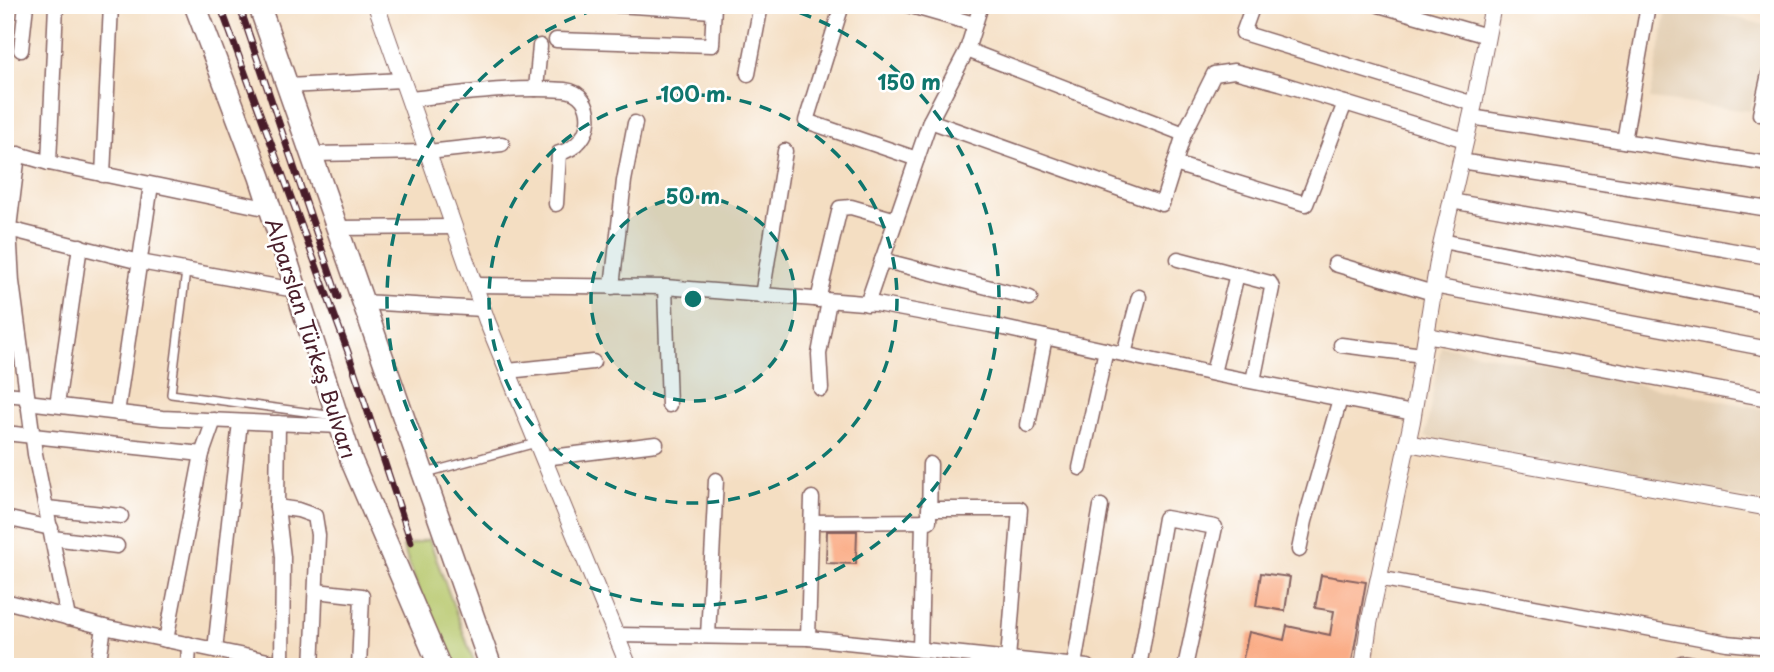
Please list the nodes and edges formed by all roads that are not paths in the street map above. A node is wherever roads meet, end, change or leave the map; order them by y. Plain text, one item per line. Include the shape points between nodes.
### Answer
1 (26, 5) edge
2 (56, 5) edge
3 (111, 5) edge
4 (195, 5) edge
5 (259, 5) edge
6 (376, 5) edge
7 (617, 5) edge
8 (761, 5) edge
9 (842, 5) edge
10 (908, 5) edge
11 (981, 5) edge
12 (1379, 5) edge
13 (1493, 5) edge
14 (1648, 5) edge
15 (643, 6) edge
16 (1250, 6) edge
17 (713, 8) edge
18 (974, 24) junction
19 (1487, 36) junction
20 (556, 40) dead end
21 (540, 46) dead end
22 (21, 50) dead end
23 (967, 50) junction
24 (748, 74) dead end
25 (1769, 74) edge
26 (402, 80) junction
27 (288, 86) junction
28 (536, 89) junction
29 (409, 99) junction
30 (1345, 103) junction
31 (1472, 110) junction
32 (1760, 114) dead end
33 (930, 121) junction
34 (635, 123) dead end
35 (1184, 134) junction
36 (1465, 140) junction
37 (1624, 141) junction
38 (502, 144) dead end
39 (12, 152) edge
40 (428, 152) junction
41 (785, 152) dead end
42 (313, 154) junction
43 (917, 159) junction
44 (1460, 161) junction
45 (49, 163) junction
46 (1175, 164) junction
47 (1769, 164) edge
48 (103, 175) junction
49 (151, 185) junction
50 (1451, 201) junction
51 (556, 204) dead end
52 (270, 209) junction
53 (1769, 209) edge
54 (896, 220) junction
55 (7, 228) edge
56 (338, 228) junction
57 (454, 228) junction
58 (1442, 241) junction
59 (80, 246) junction
60 (1769, 257) edge
61 (1178, 259) dead end
62 (882, 260) junction
63 (140, 262) junction
64 (1335, 264) dead end
65 (186, 270) junction
66 (1237, 274) junction
67 (474, 285) junction
68 (612, 287) junction
69 (664, 287) junction
70 (295, 290) junction
71 (1433, 290) junction
72 (762, 296) junction
73 (1139, 297) dead end
74 (1030, 299) dead end
75 (824, 300) junction
76 (363, 302) junction
77 (867, 304) junction
78 (1769, 306) edge
79 (483, 309) junction
80 (1426, 335) junction
81 (1045, 337) junction
82 (1342, 345) dead end
83 (1769, 349) edge
84 (1106, 350) junction
85 (1124, 354) junction
86 (1423, 355) junction
87 (593, 362) dead end
88 (508, 371) junction
89 (1213, 373) junction
90 (1253, 381) junction
91 (821, 389) dead end
92 (5, 394) edge
93 (27, 399) junction
94 (1340, 399) junction
95 (1769, 399) edge
96 (57, 405) junction
97 (669, 405) dead end
98 (117, 413) junction
99 (1413, 413) junction
100 (214, 420) junction
101 (339, 421) junction
102 (240, 422) junction
103 (278, 424) junction
104 (1028, 425) dead end
105 (5, 433) edge
106 (33, 437) junction
107 (537, 443) junction
108 (1407, 443) junction
109 (656, 444) dead end
110 (202, 454) junction
111 (544, 458) junction
112 (930, 464) dead end
113 (1080, 468) dead end
114 (425, 473) junction
115 (716, 480) dead end
116 (812, 498) dead end
117 (1101, 506) dead end
118 (277, 507) junction
119 (47, 508) junction
120 (1769, 508) edge
121 (926, 515) junction
122 (121, 516) dead end
123 (5, 517) edge
124 (812, 522) junction
125 (52, 533) junction
126 (117, 545) dead end
127 (1299, 551) dead end
128 (1378, 579) junction
129 (316, 591) junction
130 (5, 601) edge
131 (68, 618) junction
132 (104, 627) junction
133 (617, 635) junction
134 (708, 636) junction
135 (808, 638) junction
136 (166, 639) junction
137 (189, 644) junction
138 (1769, 647) edge
139 (215, 650) junction
140 (920, 650) junction
141 (1007, 659) junction
142 (960, 660) edge
143 (284, 666) edge
144 (1080, 666) edge
145 (98, 667) edge
146 (188, 667) edge
147 (312, 667) edge
148 (359, 667) edge
149 (440, 667) edge
150 (491, 667) edge
151 (629, 667) edge
152 (1139, 667) edge
153 (1185, 667) edge
154 (1363, 667) edge
155 (1672, 667) edge
156 (1704, 667) edge

1 - 22 street
2 - 45 street
3 - 48 street
4 - 52 main road, Alparslan Türkeş Bulvarı
5 - 27 main road
6 - 26 street
7 - 15 street
8 - 24 street
9 - 43 street via 806,121
10 - 18 street
11 - 18 street
12 - 19 street
13 - 19 street
14 - 37 street
15 - 17 street
16 - 31 street via 1243,33
17 - 20 street via 712,44
18 - 23 street
19 - 31 street
21 - 28 street
23 - 33 street
23 - 35 street
25 - 32 street
26 - 27 street
26 - 29 street
27 - 42 main road
28 - 29 street
28 - 51 street via 571,92 587,107 584,139 559,153
29 - 40 street
30 - 35 street via 1222,71 1214,74
30 - 36 street
30 - 46 street via 1306,204
31 - 36 street
31 - 37 street
33 - 43 street
33 - 46 street via 1162,204
34 - 68 street
35 - 46 street
36 - 44 street
37 - 47 street
38 - 40 street
39 - 45 street
39 - 55 street
40 - 42 street
40 - 57 street
41 - 72 street
42 - 56 main road
43 - 54 street
44 - 50 street
44 - 53 street
45 - 48 street
48 - 49 street
49 - 52 street
49 - 63 street
50 - 58 street
50 - 60 street
52 - 70 main road, Alparslan Türkeş Bulvarı
54 - 62 street
54 - 75 street via 840,208
55 - 59 street
55 - 93 street
56 - 57 street
56 - 76 main road
57 - 67 street
58 - 71 street
58 - 78 street
59 - 63 street
59 - 96 street
61 - 66 street
62 - 74 street
62 - 77 street
63 - 65 street
63 - 98 street
64 - 71 street
65 - 70 street
65 - 101 lane via 171,394
66 - 89 street
66 - 90 street via 1270,283 1272,288
67 - 68 street
67 - 79 street
68 - 69 street
69 - 72 street
69 - 97 street
70 - 101 main road, Alparslan Türkeş Bulvarı
71 - 80 street
71 - 83 street
72 - 75 street
73 - 85 street
75 - 77 street
75 - 91 street
76 - 79 street
76 - 114 main road
77 - 81 street
79 - 88 street
80 - 86 street
80 - 95 street
81 - 84 street
81 - 104 street
82 - 86 street
84 - 85 street
84 - 113 street
85 - 89 street
86 - 99 street
87 - 88 street
88 - 107 street
89 - 90 street
90 - 94 street
92 - 93 street
93 - 96 street
93 - 106 street
94 - 99 street
94 - 127 street
96 - 98 street
98 - 100 street
99 - 108 street
100 - 102 street
100 - 110 street
101 - 103 street
101 - 149 main road, Alparslan Türkeş Bulvarı via 352,462
102 - 103 street
102 - 139 street
103 - 118 street
105 - 106 street
106 - 110 street
106 - 119 street
107 - 111 street
107 - 114 lane
108 - 120 street
108 - 128 street
109 - 111 street
110 - 136 street
111 - 133 street
112 - 121 street
114 - 150 main road
115 - 134 street
116 - 124 street
117 - 144 street
118 - 129 street via 316,516
118 - 143 street via 283,557
119 - 122 street
119 - 125 street
121 - 124 street
121 - 140 street
121 - 141 street via 1020,509
123 - 125 street
124 - 135 street
125 - 126 street
125 - 131 street
128 - 138 street
128 - 154 street
129 - 147 street
129 - 148 street via 362,596
130 - 131 street
131 - 132 street
132 - 136 street
132 - 145 street
133 - 134 street
133 - 151 street
134 - 135 street
135 - 140 street
136 - 137 street
137 - 139 street
137 - 146 street
139 - 143 street
140 - 142 street
141 - 142 street
141 - 144 street
152 - 153 street via 1165,518 1215,527
155 - 156 lane via 1681,659

